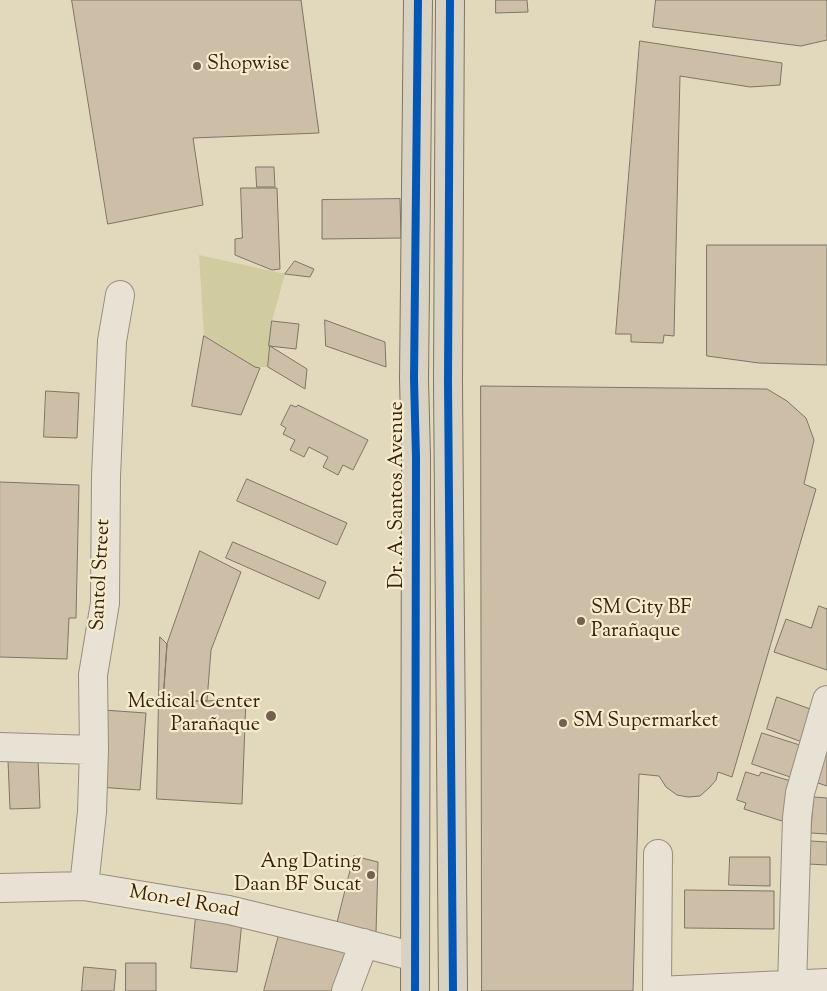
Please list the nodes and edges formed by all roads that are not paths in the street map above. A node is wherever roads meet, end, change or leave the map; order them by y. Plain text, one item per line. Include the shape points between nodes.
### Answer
1 (418, 0) edge
2 (450, 0) edge
3 (120, 295) dead end
4 (827, 700) edge
5 (0, 747) edge
6 (94, 750) junction
7 (658, 854) dead end
8 (84, 886) junction
9 (0, 888) edge
10 (364, 943) junction
11 (415, 957) junction
12 (827, 983) edge
13 (792, 986) junction
14 (346, 991) edge
15 (415, 991) edge
16 (453, 991) edge
17 (657, 991) edge

1 - 11 main road, Dr. A. Santos Avenue via 414,379
2 - 16 main road via 448,390
3 - 6 street, Santol Street via 112,342 105,603 93,675
4 - 13 street via 800,793
5 - 6 street
6 - 8 street, Santol Street via 92,812
7 - 17 street
8 - 9 street, Mon-el Road
8 - 10 street, Mon-el Road via 229,910
10 - 11 street, Mon-el Road
10 - 14 street
11 - 15 main road, Dr. A. Santos Avenue
12 - 13 street
13 - 17 street

